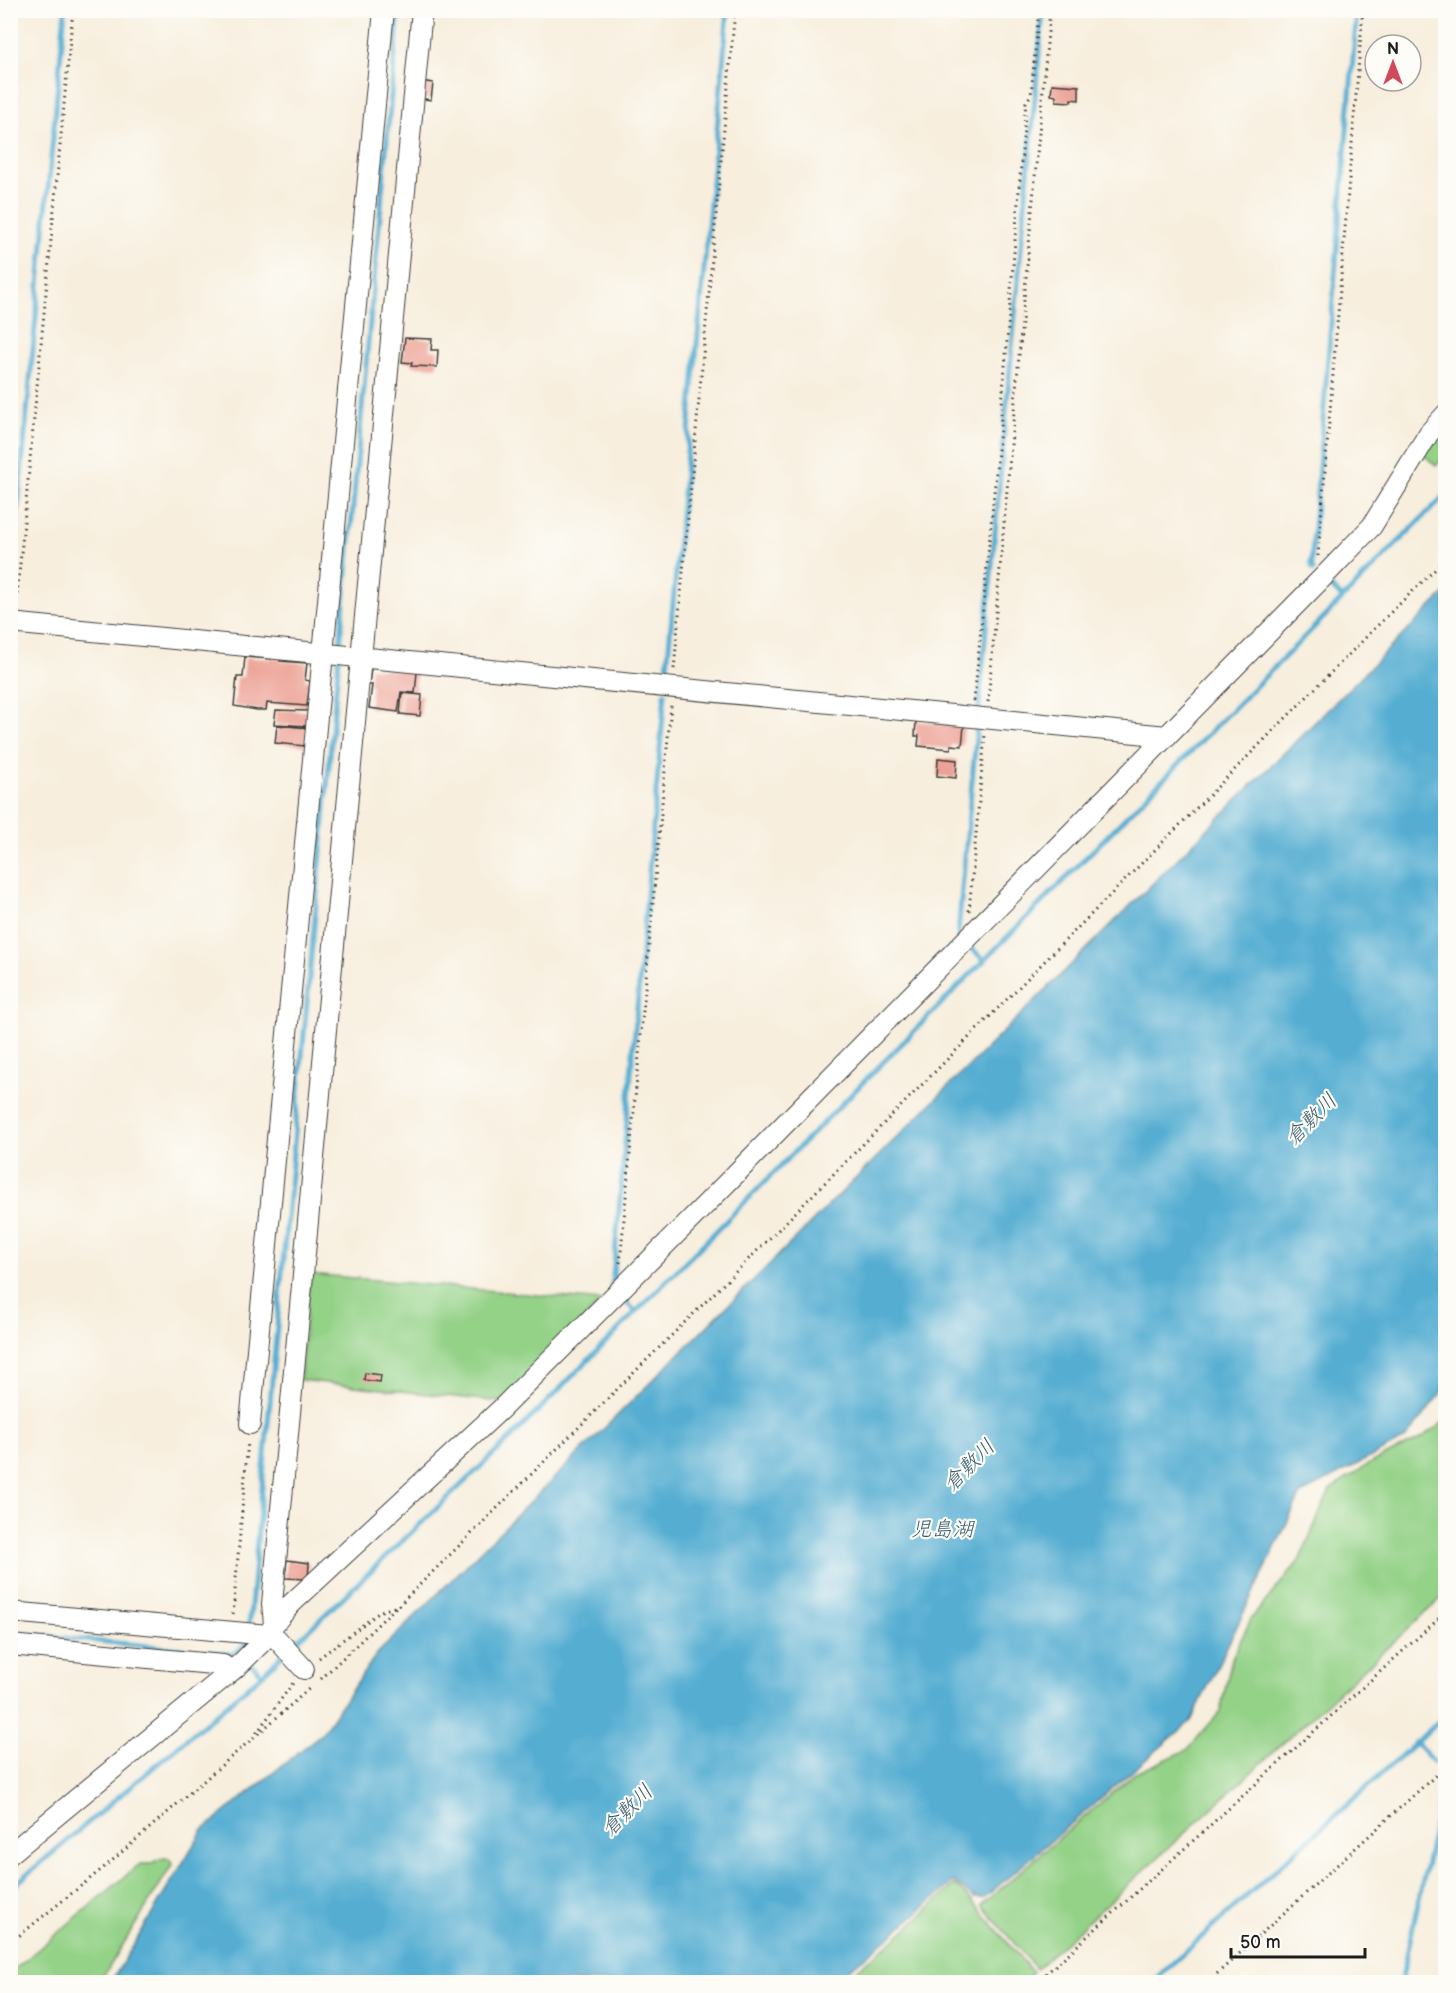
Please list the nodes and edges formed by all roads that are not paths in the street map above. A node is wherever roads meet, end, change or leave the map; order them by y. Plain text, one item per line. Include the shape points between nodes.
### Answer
1 (384, 10) edge
2 (422, 10) edge
3 (1446, 414) edge
4 (13, 623) edge
5 (341, 654) junction
6 (1167, 736) junction
7 (250, 1424) road end
8 (10, 1612) edge
9 (252, 1643) junction
10 (10, 1645) edge
11 (301, 1665) road end
12 (10, 1854) edge

1 - 5 street
2 - 5 street
3 - 6 street via 1429,432 1372,526
4 - 5 street
5 - 6 street
5 - 7 street
5 - 9 street via 272,1604
6 - 9 street via 501,1409
8 - 9 street
9 - 10 street via 223,1665
9 - 11 street
9 - 12 street

